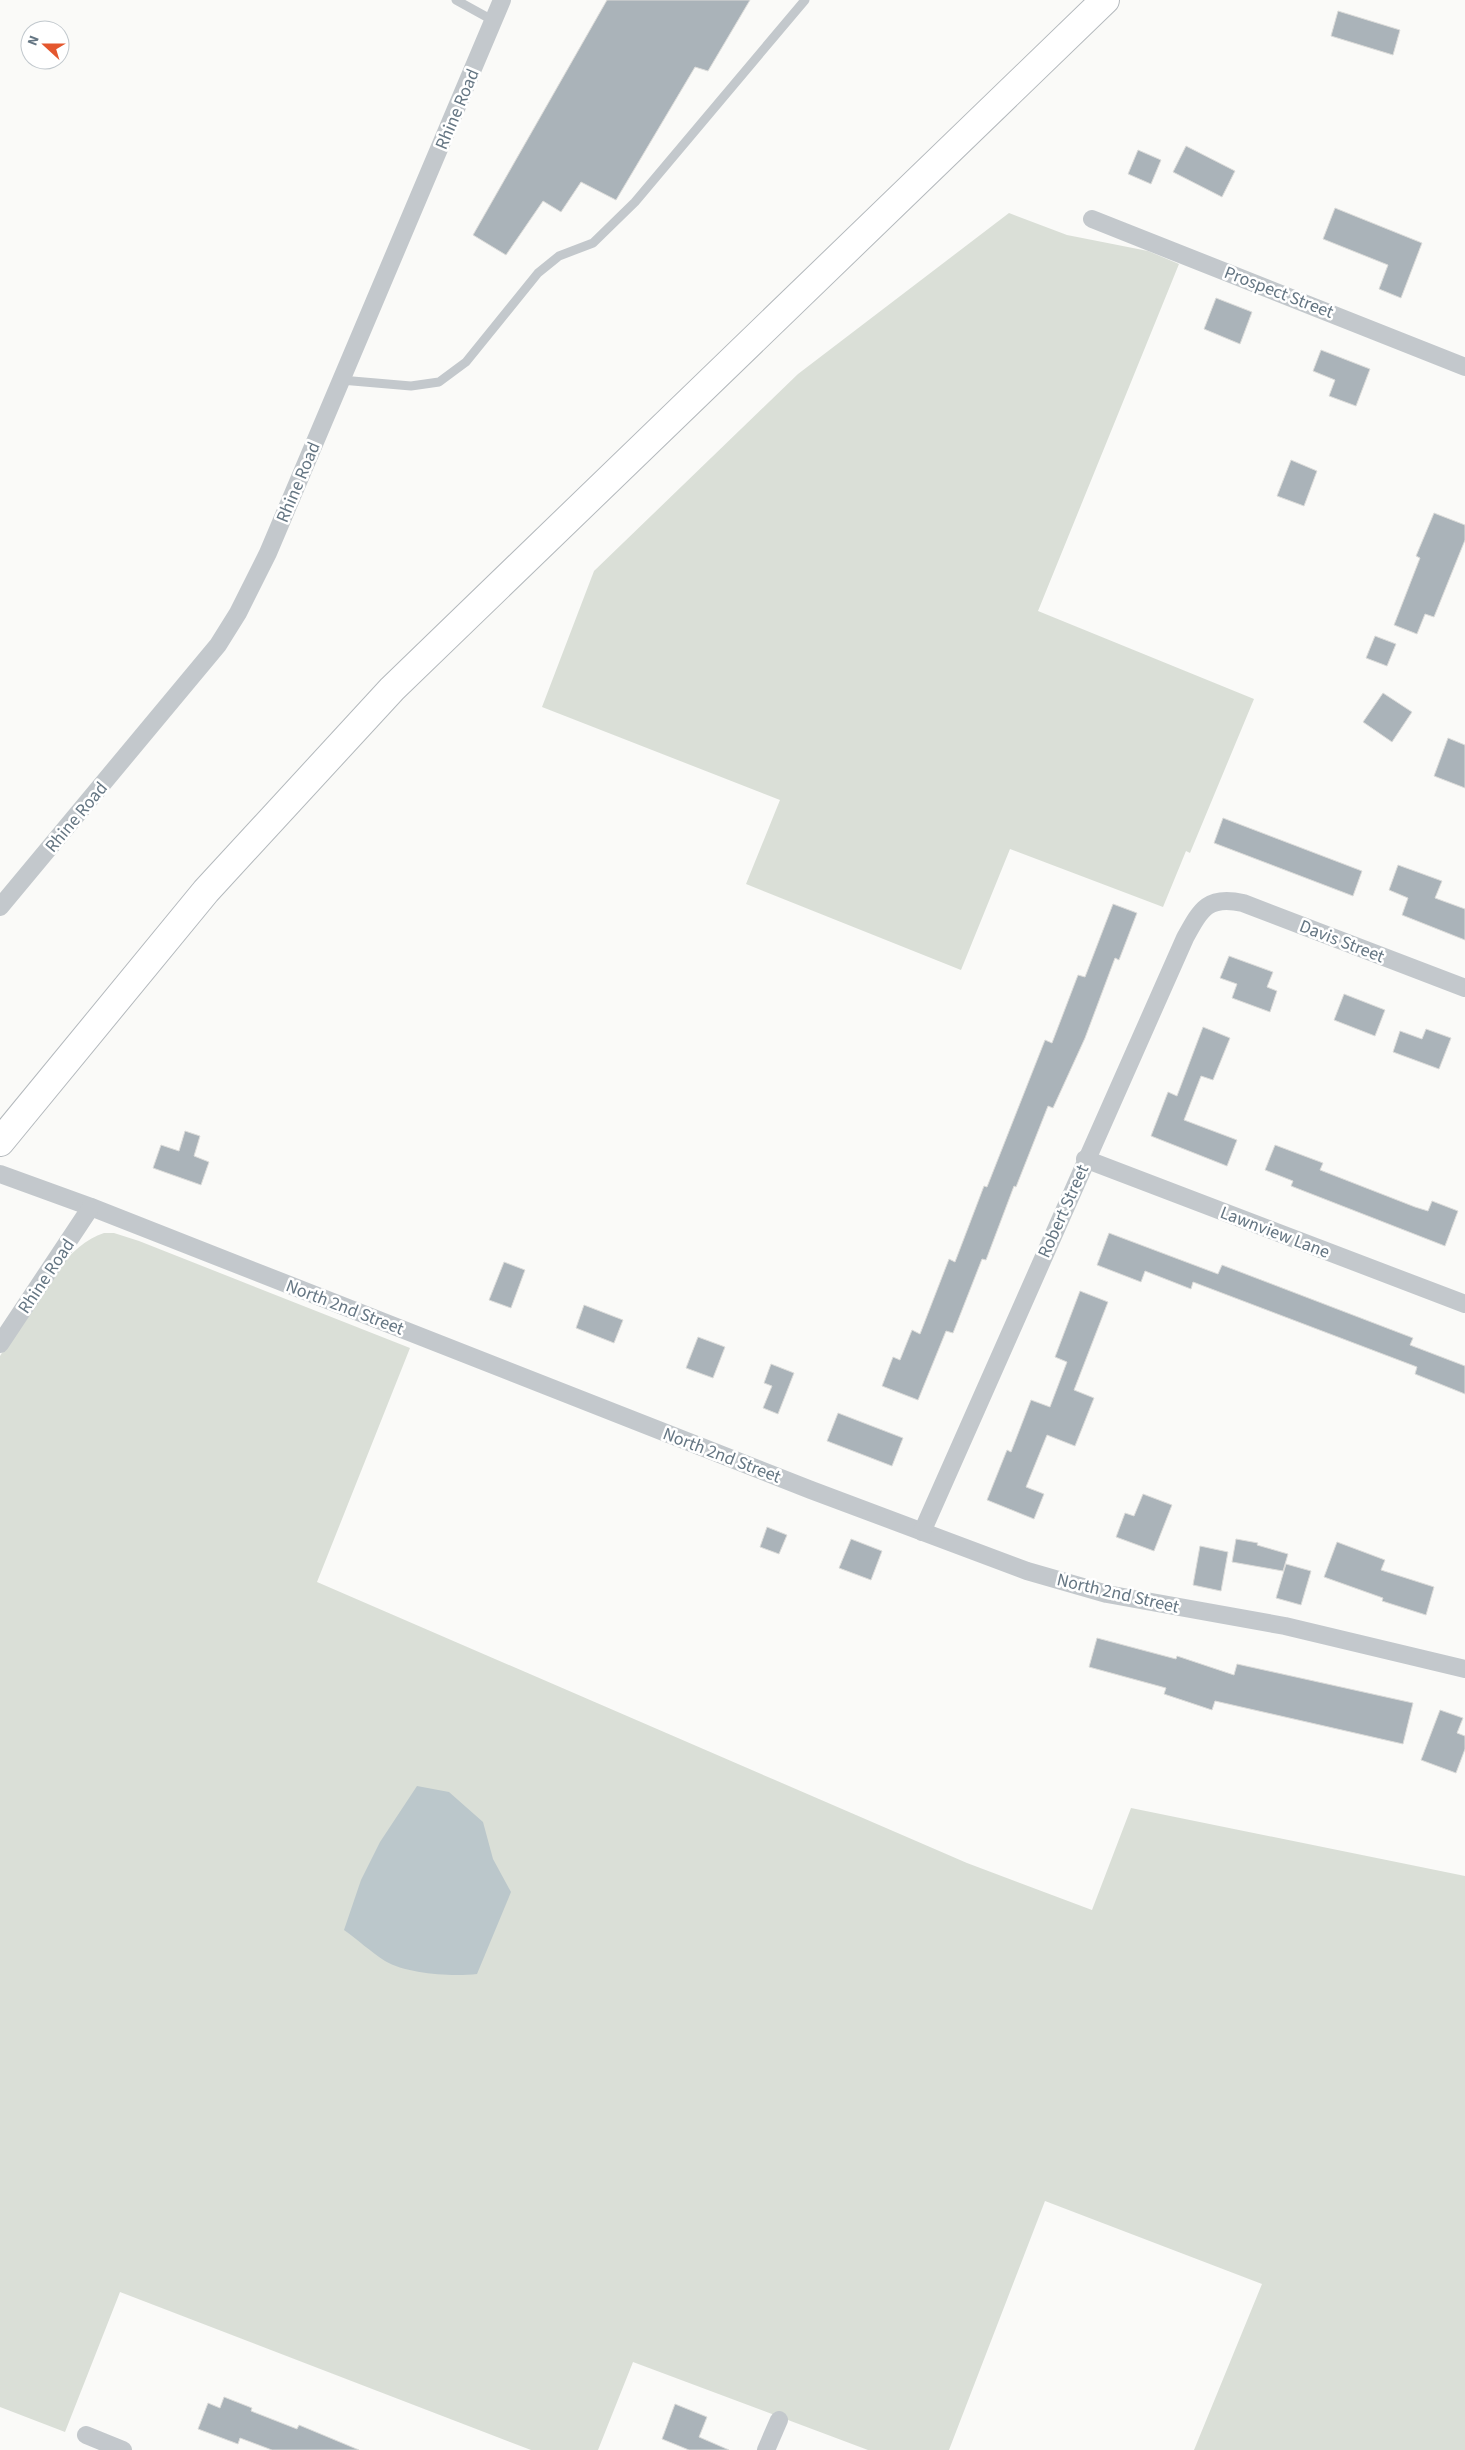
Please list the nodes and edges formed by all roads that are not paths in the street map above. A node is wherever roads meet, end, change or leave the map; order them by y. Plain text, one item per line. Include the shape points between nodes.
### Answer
1 (456, 0) edge
2 (502, 0) edge
3 (804, 0) edge
4 (1104, 0) edge
5 (494, 21) junction
6 (1092, 219) dead end
7 (1465, 366) edge
8 (341, 380) junction
9 (1219, 900) joint
10 (0, 907) edge
11 (1465, 988) edge
12 (0, 1142) edge
13 (1085, 1159) junction
14 (0, 1174) edge
15 (91, 1207) junction
16 (1465, 1304) edge
17 (0, 1344) edge
18 (922, 1532) junction
19 (1465, 1669) edge
20 (779, 2420) dead end
21 (86, 2434) dead end
22 (123, 2450) edge
23 (766, 2450) edge

1 - 5 lane
2 - 5 street, Rhine Road
3 - 8 lane via 635,202 592,243 559,256 538,273 466,362 439,382 411,386
4 - 12 highway via 392,689 206,890
5 - 8 street, Rhine Road
6 - 7 street, Prospect Street
8 - 10 street, Rhine Road via 264,561 218,645
9 - 11 street, Davis Street via 1243,903
9 - 13 street, Robert Street via 1210,904 1185,938
13 - 16 street, Lawnview Lane
13 - 18 street, Robert Street
14 - 15 street, North 2nd Street
15 - 17 street, Rhine Road
15 - 18 street, North 2nd Street
18 - 19 street, North 2nd Street via 1027,1570 1107,1594 1285,1626
20 - 23 street
21 - 22 street

